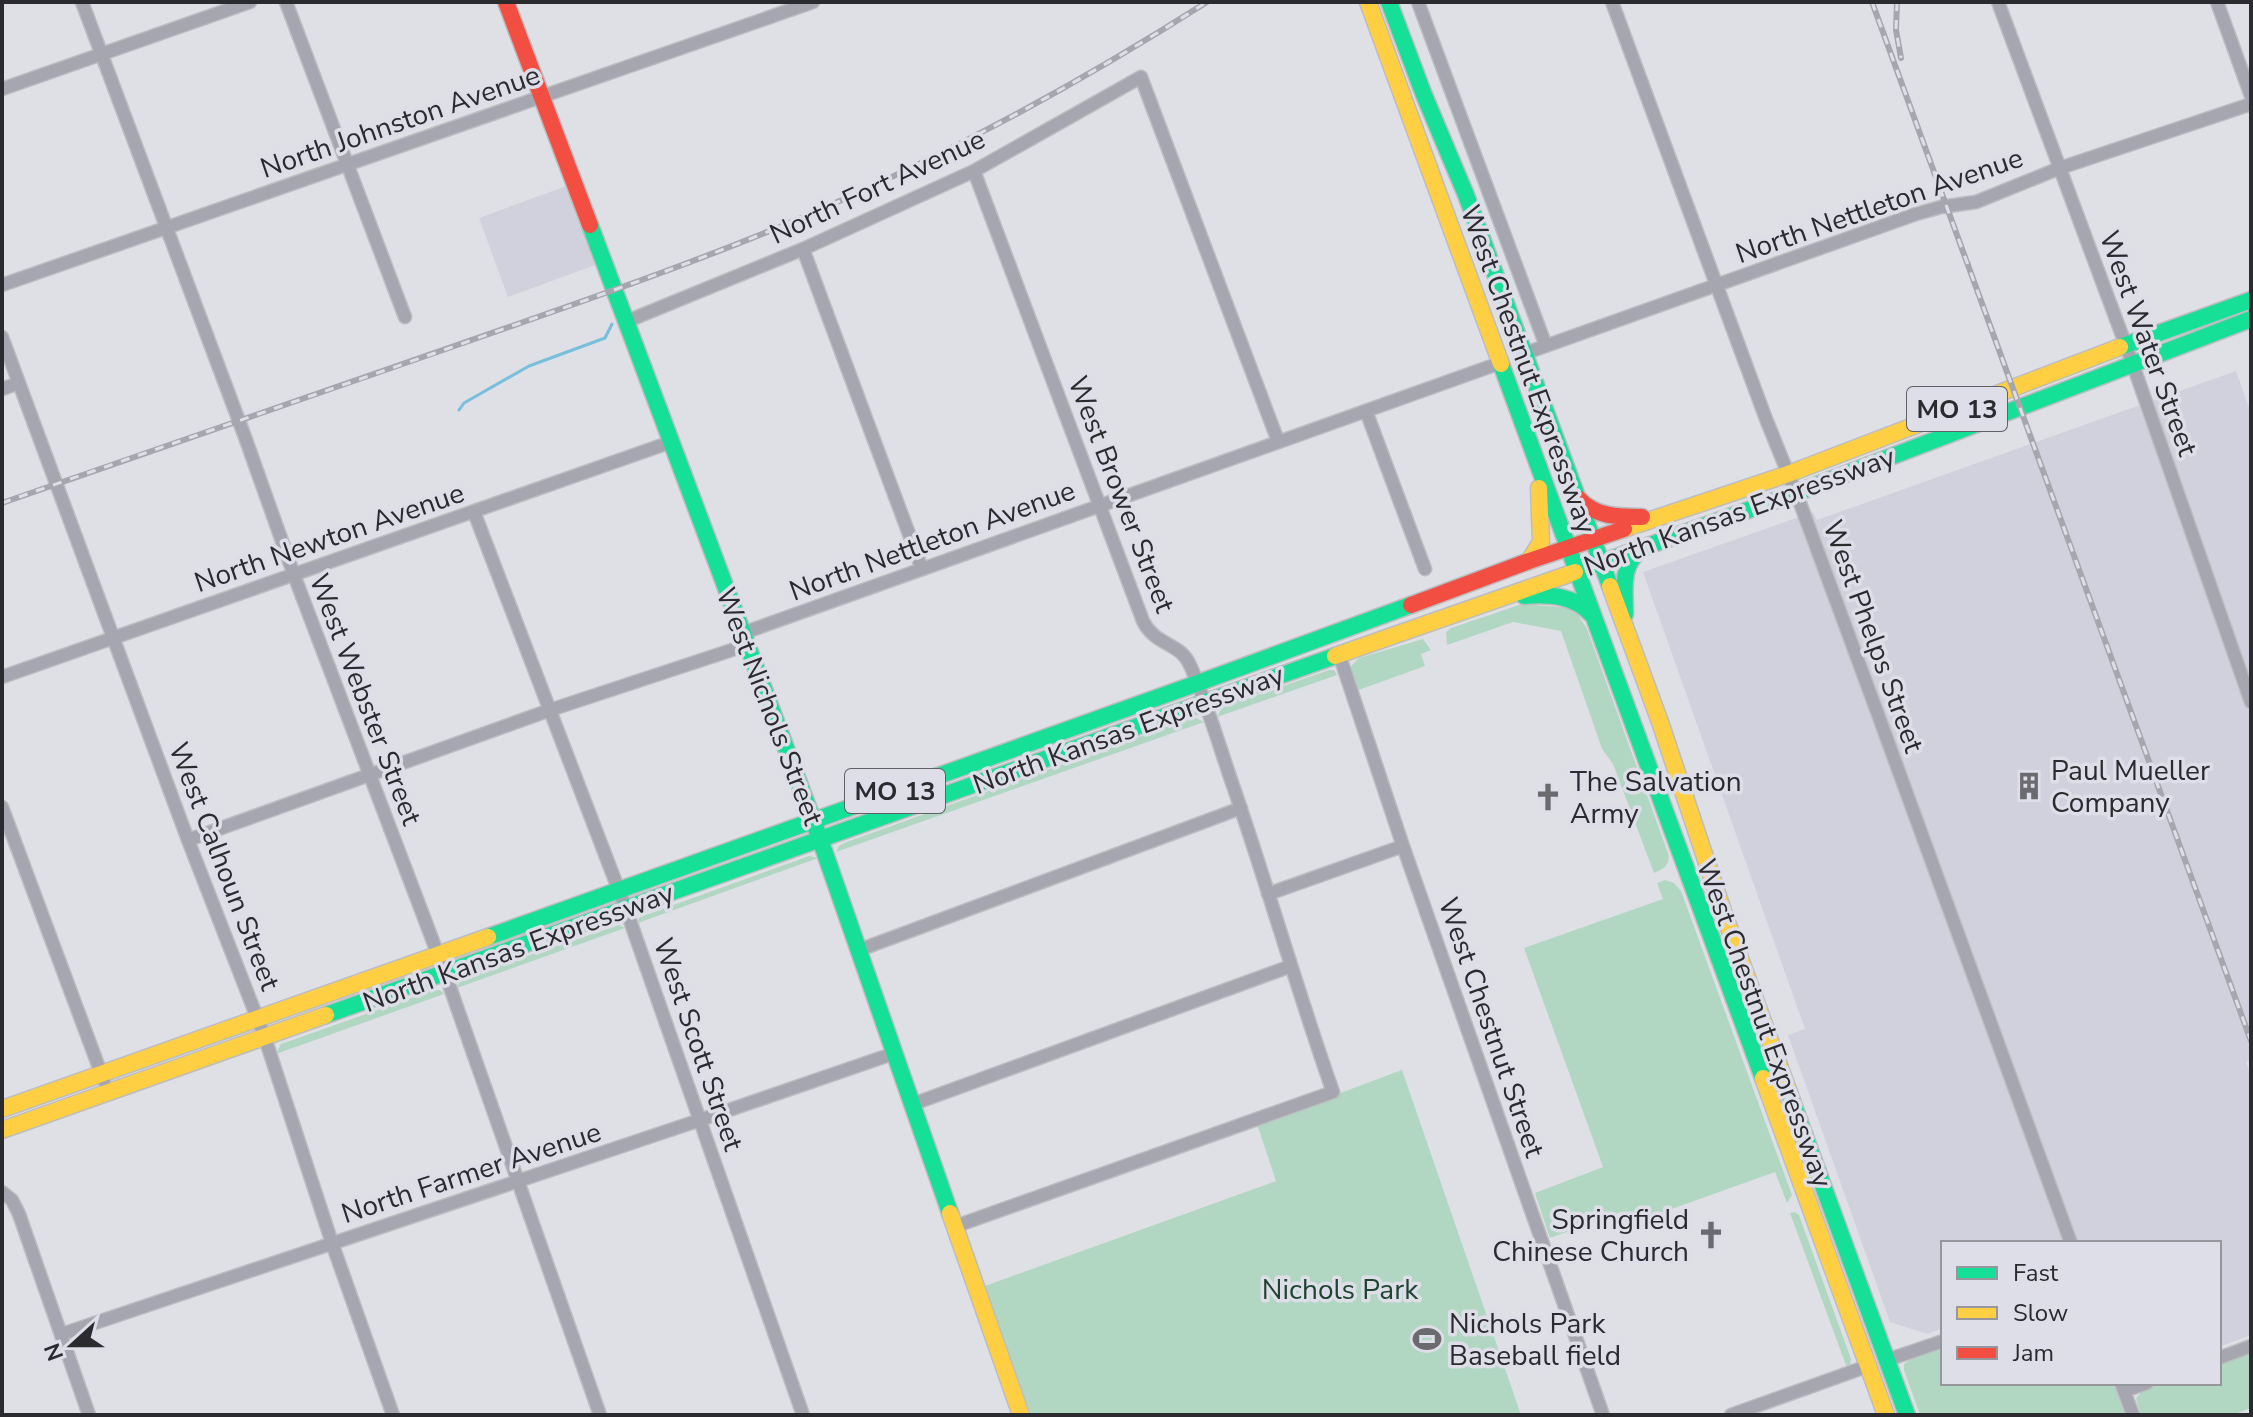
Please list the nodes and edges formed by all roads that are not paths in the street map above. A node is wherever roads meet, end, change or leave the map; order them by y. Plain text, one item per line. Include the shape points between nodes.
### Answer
1 (82, 2) edge
2 (250, 2) edge
3 (286, 2) edge
4 (506, 2) edge
5 (813, 2) edge
6 (1368, 2) edge
7 (1389, 2) edge
8 (1418, 2) edge
9 (1612, 2) edge
10 (1998, 2) edge
11 (2217, 2) edge
12 (102, 54) junction
13 (2, 89) edge
14 (2251, 96) edge
15 (541, 97) junction
16 (2251, 104) edge
17 (347, 166) junction
18 (2060, 168) junction
19 (974, 171) junction
20 (165, 227) junction
21 (803, 249) junction
22 (2, 285) edge
23 (1716, 285) junction
24 (2251, 300) edge
25 (405, 317) dead end
26 (2251, 319) edge
27 (625, 322) junction
28 (2, 337) edge
29 (2125, 345) junction
30 (1546, 346) junction
31 (1523, 354) junction
32 (2132, 362) junction
33 (1500, 363) junction
34 (19, 383) junction
35 (2, 389) edge
36 (1366, 411) junction
37 (1278, 441) junction
38 (671, 442) junction
39 (1538, 465) junction
40 (1788, 474) junction
41 (1572, 486) junction
42 (1796, 493) junction
43 (1101, 505) junction
44 (474, 512) junction
45 (1673, 513) junction
46 (1591, 540) junction
47 (1568, 548) junction
48 (1640, 550) junction
49 (1529, 561) junction
50 (1600, 563) junction
51 (922, 569) junction
52 (1425, 569) dead end
53 (1577, 571) junction
54 (294, 575) junction
55 (1501, 597) junction
56 (1593, 616) junction
57 (1625, 629) junction
58 (113, 638) junction
59 (745, 639) junction
60 (1339, 654) junction
61 (2, 677) edge
62 (1198, 683) junction
63 (1204, 701) junction
64 (2251, 702) edge
65 (550, 710) junction
66 (369, 775) junction
67 (2, 807) edge
68 (1241, 808) junction
69 (813, 821) junction
70 (820, 839) junction
71 (188, 840) junction
72 (1403, 846) junction
73 (619, 891) junction
74 (1268, 894) junction
75 (626, 909) junction
76 (859, 950) junction
77 (438, 956) junction
78 (1291, 966) junction
79 (445, 973) junction
80 (258, 1020) junction
81 (265, 1038) junction
82 (895, 1053) junction
83 (101, 1075) junction
84 (108, 1093) junction
85 (913, 1104) junction
86 (2, 1109) edge
87 (700, 1120) junction
88 (2, 1130) edge
89 (517, 1182) junction
90 (2, 1192) edge
91 (956, 1226) junction
92 (2070, 1241) edge
93 (332, 1243) junction
94 (62, 1334) junction
95 (1941, 1342) edge
96 (2251, 1346) edge
97 (2221, 1357) edge
98 (1887, 1360) junction
99 (1868, 1366) junction
100 (2122, 1387) edge
101 (89, 1415) edge
102 (393, 1415) edge
103 (600, 1415) edge
104 (803, 1415) edge
105 (1021, 1415) edge
106 (1603, 1415) edge
107 (1731, 1415) edge
108 (1886, 1415) edge
109 (1907, 1415) edge
110 (2133, 1415) edge

1 - 12 street, West Webster Street
2 - 12 street
3 - 17 street
4 - 15 main road, West Nichols Street
5 - 15 street, North Johnston Avenue
6 - 33 main road, West Chestnut Expressway
7 - 31 main road, West Chestnut Expressway
8 - 30 street
9 - 23 street, West Phelps Street
10 - 18 street, West Water Street
11 - 14 street
12 - 13 street
12 - 20 street, West Webster Street
15 - 17 street, North Johnston Avenue
15 - 27 main road, West Nichols Street
16 - 18 street, North Nettleton Avenue
17 - 20 street, North Johnston Avenue
17 - 25 street
18 - 23 street, North Nettleton Avenue via 1976,202 1924,211
18 - 29 street, West Water Street
19 - 21 street, North Fort Avenue
19 - 37 street, North Fort Avenue via 1141,77
19 - 43 street, West Brower Street
20 - 22 street, North Johnston Avenue
20 - 54 street, West Webster Street
21 - 27 street, North Fort Avenue
21 - 51 street
23 - 30 street, North Nettleton Avenue
23 - 40 street, West Phelps Street
24 - 29 main road, North Kansas Expressway / MO 13
26 - 32 main road, North Kansas Expressway / MO 13
27 - 38 main road, West Nichols Street
28 - 34 street, West Calhoun Street
29 - 32 street, West Water Street
29 - 40 main road, North Kansas Expressway / MO 13
30 - 31 street, North Nettleton Avenue
31 - 41 main road, West Chestnut Expressway
32 - 42 main road, North Kansas Expressway / MO 13
32 - 64 street, West Water Street
33 - 36 street, North Nettleton Avenue
33 - 39 main road, West Chestnut Expressway
34 - 35 street
34 - 58 street, West Calhoun Street
36 - 37 street, North Nettleton Avenue
36 - 52 street
37 - 43 street, North Nettleton Avenue
38 - 44 street, North Newton Avenue
38 - 59 main road, West Nichols Street
39 - 47 main road, West Chestnut Expressway
39 - 49 main road via 1541,542
40 - 42 street, West Phelps Street
40 - 45 main road, North Kansas Expressway / MO 13
41 - 45 main road via 1586,508 1600,514
41 - 46 main road, West Chestnut Expressway
42 - 48 main road, North Kansas Expressway / MO 13
42 - 92 street, West Phelps Street
43 - 51 street, North Nettleton Avenue
43 - 62 street, West Brower Street via 1148,631 1182,653
44 - 54 street, North Newton Avenue
44 - 65 street, West Scott Street
45 - 46 main road, North Kansas Expressway / MO 13
46 - 47 main road, North Kansas Expressway / MO 13
46 - 50 main road, West Chestnut Expressway
47 - 49 main road, North Kansas Expressway / MO 13
47 - 53 main road, West Chestnut Expressway
48 - 50 main road, North Kansas Expressway / MO 13
48 - 57 main road via 1630,558 1625,574
49 - 62 main road, North Kansas Expressway / MO 13
50 - 53 main road, North Kansas Expressway / MO 13
50 - 57 main road, West Chestnut Expressway
51 - 59 street, North Nettleton Avenue
53 - 55 main road, North Kansas Expressway / MO 13
53 - 56 main road, West Chestnut Expressway
54 - 58 street, North Newton Avenue
54 - 66 street, West Webster Street
55 - 56 main road via 1564,597
55 - 60 main road, North Kansas Expressway / MO 13
56 - 99 main road, West Chestnut Expressway
57 - 98 main road, West Chestnut Expressway
58 - 61 street, North Newton Avenue
58 - 71 street, West Calhoun Street
59 - 65 street, North Nettleton Avenue
59 - 69 main road, West Nichols Street
60 - 63 main road, North Kansas Expressway / MO 13
60 - 72 street, West Chestnut Street
62 - 63 street, West Brower Street
62 - 69 main road, North Kansas Expressway / MO 13
63 - 68 street, West Brower Street
63 - 70 main road, North Kansas Expressway / MO 13
65 - 66 street, North Nettleton Avenue
65 - 73 street, West Scott Street
66 - 71 street, North Nettleton Avenue
66 - 77 street, West Webster Street
67 - 83 street
68 - 74 street, West Brower Street
68 - 76 street
69 - 70 main road, West Nichols Street
69 - 73 main road, North Kansas Expressway / MO 13
70 - 75 main road, North Kansas Expressway / MO 13
70 - 76 main road, West Nichols Street
71 - 80 street, West Calhoun Street
72 - 74 street
72 - 106 street, West Chestnut Street
73 - 75 street, West Scott Street
73 - 77 main road, North Kansas Expressway / MO 13
74 - 78 street, West Brower Street
75 - 79 main road, North Kansas Expressway / MO 13
75 - 87 street, West Scott Street
76 - 82 main road, West Nichols Street
77 - 79 street, West Webster Street
77 - 80 main road, North Kansas Expressway / MO 13
78 - 85 street
78 - 91 street, West Brower Street via 1333,1092
79 - 81 main road, North Kansas Expressway / MO 13
79 - 89 street, West Webster Street
80 - 81 street, West Calhoun Street
80 - 83 main road, North Kansas Expressway / MO 13
81 - 84 main road, North Kansas Expressway / MO 13
81 - 93 street, West Calhoun Street
82 - 85 main road, West Nichols Street
82 - 87 street, North Farmer Avenue
83 - 84 street
83 - 86 main road, North Kansas Expressway / MO 13
84 - 88 main road, North Kansas Expressway / MO 13
85 - 91 main road, West Nichols Street
87 - 89 street, North Farmer Avenue
87 - 104 street, West Scott Street
89 - 93 street, North Farmer Avenue
89 - 103 street, West Webster Street
90 - 94 street via 19,1214
91 - 105 main road, West Nichols Street
93 - 94 street, North Farmer Avenue
93 - 102 street, West Calhoun Street
94 - 101 street
95 - 98 street
96 - 97 street
98 - 109 main road, West Chestnut Expressway
99 - 107 street
99 - 108 main road, West Chestnut Expressway
100 - 110 street

